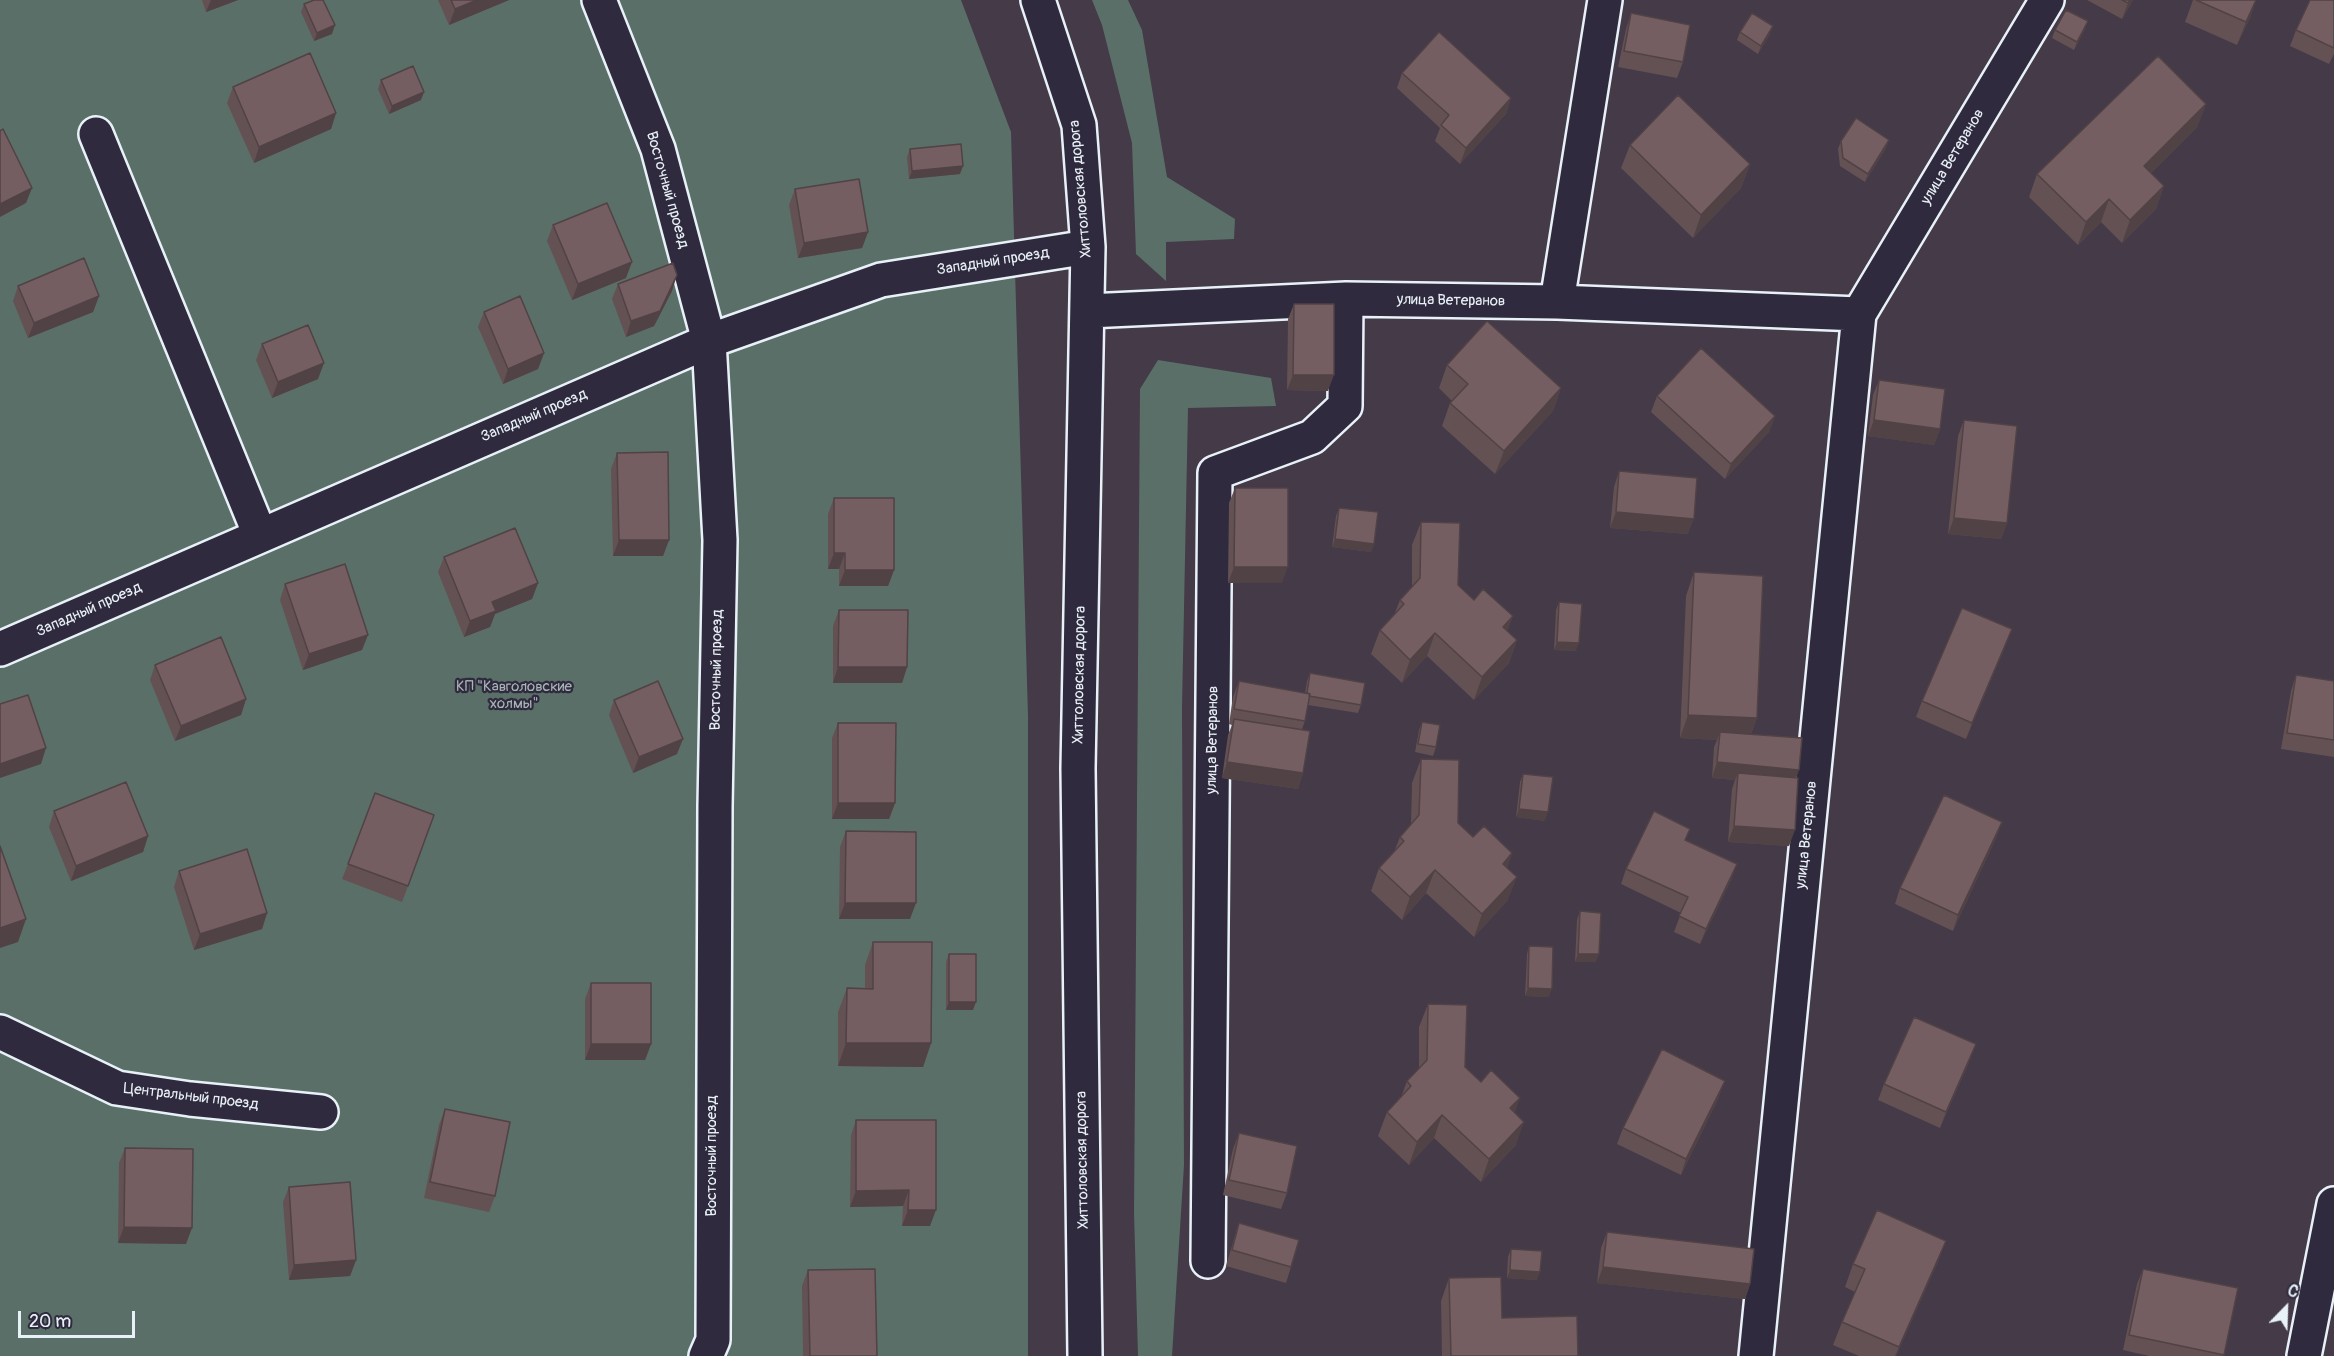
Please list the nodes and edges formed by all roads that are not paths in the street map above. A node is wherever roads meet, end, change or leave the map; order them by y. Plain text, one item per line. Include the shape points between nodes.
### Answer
1 (599, 0) edge
2 (1038, 0) edge
3 (1605, 0) edge
4 (2047, 0) edge
5 (96, 134) dead end
6 (1088, 247) junction
7 (1346, 300) junction
8 (1557, 302) junction
9 (1088, 311) junction
10 (1859, 314) junction
11 (709, 341) junction
12 (260, 535) junction
13 (0, 649) edge
14 (0, 1032) edge
15 (321, 1112) dead end
16 (2334, 1204) edge
17 (1208, 1261) dead end
18 (2308, 1355) edge
19 (706, 1356) edge
20 (1085, 1356) edge
21 (1756, 1356) edge

1 - 11 street, Восточный проезд via 658,149
2 - 6 street, Хиттоловская дорога via 1079,125
3 - 8 street
4 - 10 street, улица Ветеранов
5 - 12 street
6 - 9 street, Хиттоловская дорога
6 - 11 street, Западный проезд via 881,280
7 - 8 street, улица Ветеранов
7 - 9 street, улица Ветеранов
7 - 17 street, улица Ветеранов via 1345,406 1312,437 1215,473
8 - 10 street, улица Ветеранов
9 - 20 street, Хиттоловская дорога via 1078,768
10 - 21 street, улица Ветеранов
11 - 12 street, Западный проезд
11 - 19 street, Восточный проезд via 720,540 714,830 712,1340
12 - 13 street, Западный проезд
14 - 15 street, Центральный проезд via 117,1088
16 - 18 street

